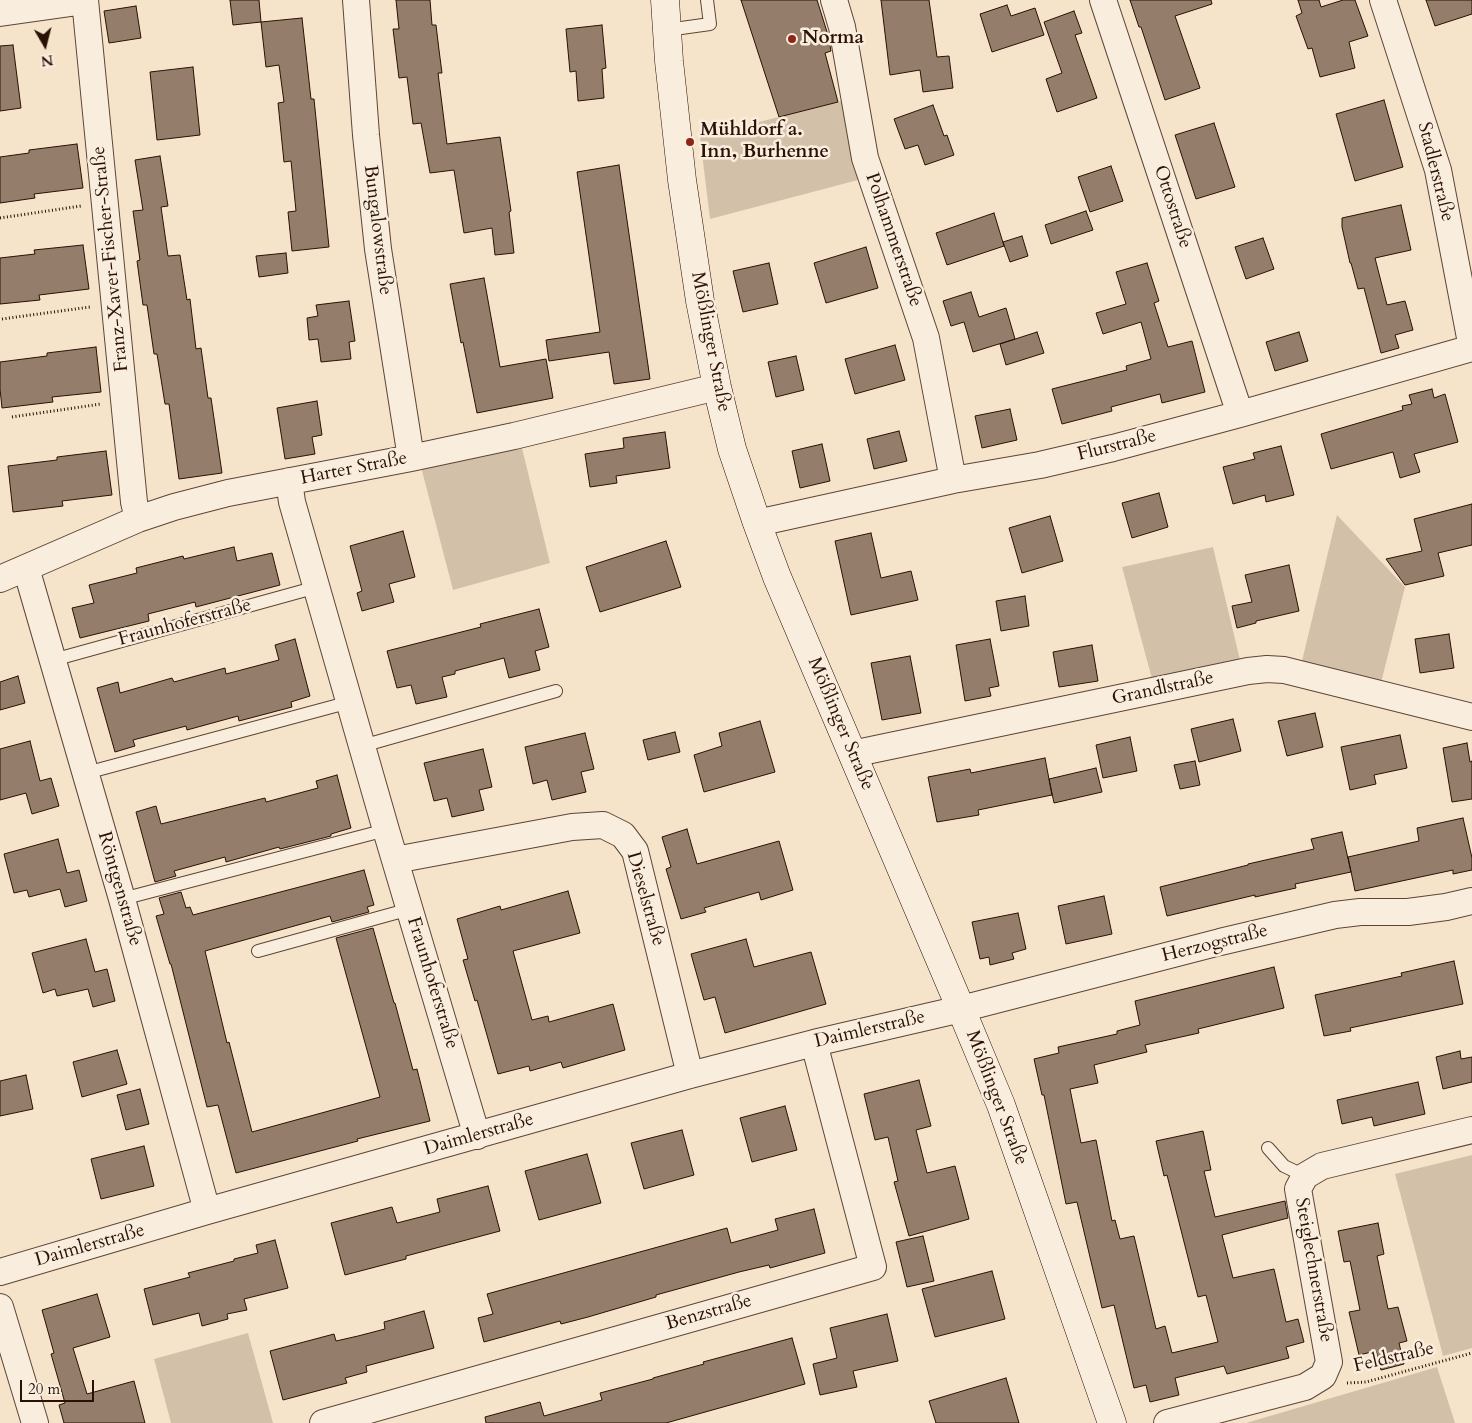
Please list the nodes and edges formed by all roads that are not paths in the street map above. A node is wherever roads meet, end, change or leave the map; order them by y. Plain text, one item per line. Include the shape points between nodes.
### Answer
1 (356, 0) edge
2 (666, 0) edge
3 (707, 0) edge
4 (834, 0) edge
5 (1103, 0) edge
6 (1383, 0) edge
7 (85, 1) edge
8 (0, 13) edge
9 (667, 30) junction
10 (1472, 348) edge
11 (716, 387) junction
12 (1240, 414) junction
13 (411, 458) junction
14 (953, 480) junction
15 (289, 481) junction
16 (138, 519) junction
17 (757, 524) junction
18 (26, 568) junction
19 (0, 579) edge
20 (316, 587) junction
21 (53, 660) junction
22 (556, 691) dead end
23 (350, 702) junction
24 (1472, 717) edge
25 (362, 746) junction
26 (852, 754) junction
27 (86, 773) junction
28 (386, 830) junction
29 (395, 860) junction
30 (122, 899) junction
31 (1472, 901) edge
32 (410, 909) junction
33 (258, 951) dead end
34 (961, 1009) junction
35 (814, 1043) junction
36 (690, 1075) junction
37 (1472, 1130) edge
38 (478, 1136) junction
39 (1268, 1148) dead end
40 (1305, 1176) junction
41 (207, 1211) junction
42 (0, 1272) edge
43 (0, 1307) edge
44 (35, 1423) edge
45 (323, 1423) edge
46 (1112, 1423) edge
47 (1167, 1423) edge

1 - 13 street, Bungalowstraße via 378,249
2 - 9 street, Mößlinger Straße
3 - 9 lane via 710,24
4 - 14 street, Polhammerstraße via 842,27 865,158 926,338
5 - 12 street, Ottostraße
6 - 10 street, Stadlerstraße via 1438,170
7 - 8 street
7 - 16 street, Franz-Xaver-Fischer-Straße
9 - 11 street, Mößlinger Straße via 684,190
10 - 12 street, Flurstraße
11 - 13 street, Harter Straße
11 - 17 street, Mößlinger Straße
12 - 14 street, Flurstraße via 1040,465
13 - 15 street, Harter Straße
14 - 17 street, Flurstraße
15 - 16 street, Harter Straße via 228,493
15 - 20 street, Fraunhoferstraße
16 - 18 street, Harter Straße
17 - 26 street, Mößlinger Straße via 776,577
18 - 19 street, Harter Straße
18 - 21 street, Röntgenstraße
20 - 21 lane, Fraunhoferstraße
20 - 23 street, Fraunhoferstraße
21 - 27 street, Röntgenstraße
22 - 25 lane
23 - 25 street, Fraunhoferstraße
23 - 27 lane
24 - 26 street, Grandlstraße via 1284,670 1266,669
25 - 28 street, Fraunhoferstraße
26 - 34 street, Mößlinger Straße
27 - 30 street, Röntgenstraße
28 - 29 street, Fraunhoferstraße
28 - 30 lane
29 - 32 street, Fraunhoferstraße
29 - 36 street, Dieselstraße via 572,826 603,825 623,835 635,851
30 - 41 street, Röntgenstraße
31 - 34 street, Herzogstraße via 1408,912 1335,915
32 - 33 lane
32 - 38 street, Fraunhoferstraße
34 - 35 street, Daimlerstraße
34 - 46 street, Mößlinger Straße via 1001,1104
35 - 36 street, Daimlerstraße
35 - 45 street, Benzstraße via 873,1267
36 - 38 street, Daimlerstraße
37 - 40 street, Steiglechnerstraße via 1322,1166
38 - 41 street, Daimlerstraße
39 - 40 lane via 1284,1166
40 - 47 street, Steiglechnerstraße via 1298,1189 1329,1362 1323,1376 1305,1386
41 - 42 street, Daimlerstraße
43 - 44 street

